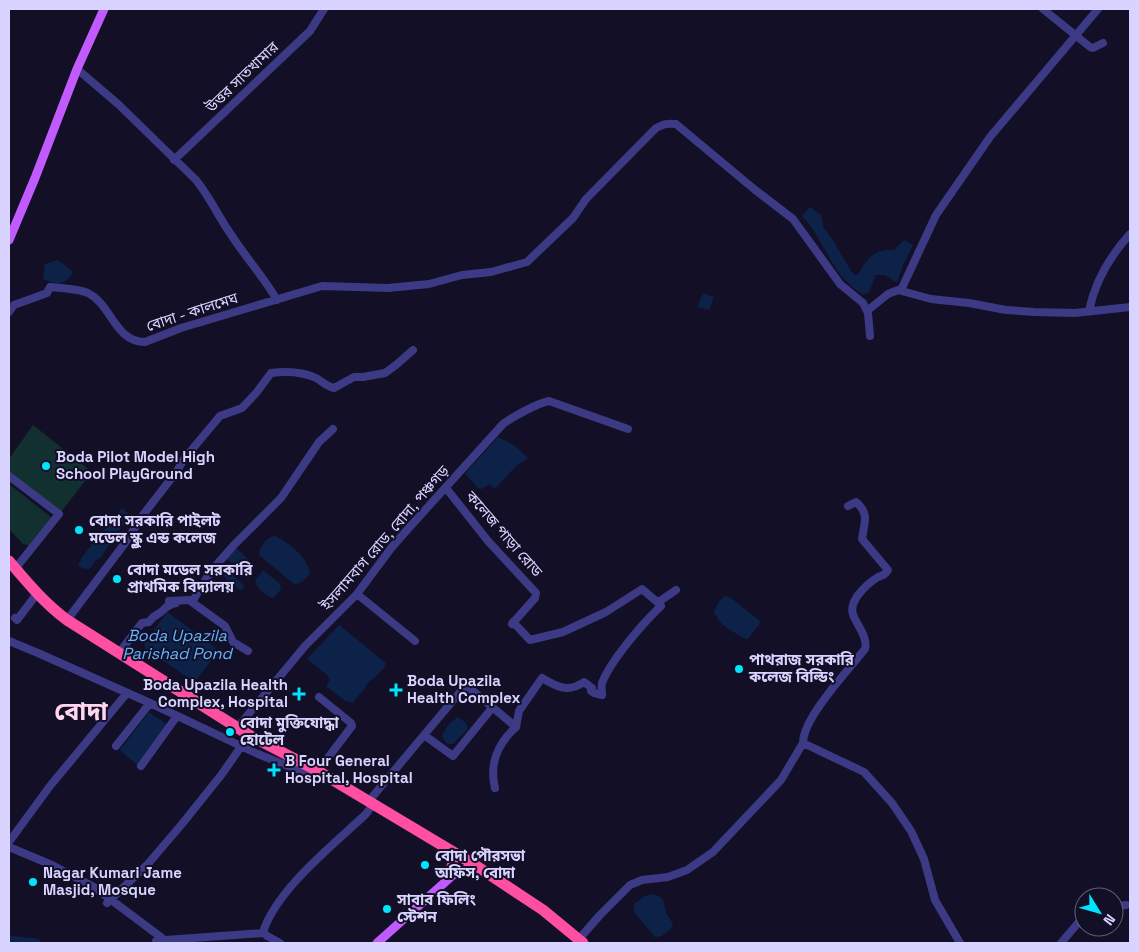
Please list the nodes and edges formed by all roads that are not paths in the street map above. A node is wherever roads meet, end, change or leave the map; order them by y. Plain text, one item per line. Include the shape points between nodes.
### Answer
1 (104, 9) edge
2 (324, 9) edge
3 (1044, 9) edge
4 (1098, 9) edge
5 (1076, 36) junction
6 (1103, 43) dead end
7 (77, 69) junction
8 (174, 160) junction
9 (1130, 234) edge
10 (9, 240) edge
11 (901, 290) junction
12 (277, 300) junction
13 (1130, 306) edge
14 (867, 311) junction
15 (1089, 311) junction
16 (9, 312) edge
17 (870, 336) dead end
18 (413, 350) dead end
19 (333, 429) dead end
20 (628, 429) dead end
21 (9, 476) edge
22 (446, 488) junction
23 (848, 506) dead end
24 (12, 565) edge
25 (676, 590) dead end
26 (358, 594) junction
27 (36, 595) dead end
28 (182, 600) junction
29 (169, 601) dead end
30 (192, 602) junction
31 (658, 604) junction
32 (15, 618) dead end
33 (67, 620) junction
34 (9, 641) edge
35 (414, 641) dead end
36 (248, 651) dead end
37 (119, 653) junction
38 (127, 693) junction
39 (319, 697) dead end
40 (150, 703) junction
41 (492, 708) dead end
42 (177, 716) junction
43 (516, 727) junction
44 (237, 728) junction
45 (424, 734) junction
46 (249, 735) junction
47 (803, 743) junction
48 (116, 746) dead end
49 (242, 747) junction
50 (141, 766) dead end
51 (318, 771) junction
52 (329, 778) junction
53 (495, 788) dead end
54 (370, 803) junction
55 (9, 842) edge
56 (9, 847) edge
57 (451, 852) junction
58 (463, 859) junction
59 (475, 865) junction
60 (451, 870) junction
61 (440, 888) junction
62 (109, 902) junction
63 (1074, 928) edge
64 (264, 933) junction
65 (159, 941) edge
66 (581, 941) edge
67 (280, 943) edge
68 (377, 943) edge
69 (960, 943) edge
70 (1061, 943) edge

1 - 7 main road
2 - 8 street, উত্তর সাতখামার via 310,31
3 - 5 street
4 - 5 street
5 - 6 street via 1093,48
5 - 11 street via 990,138 936,215
7 - 8 street
7 - 10 main road
8 - 12 street via 205,191 231,235
9 - 15 street via 1108,262
11 - 14 street via 888,294
11 - 15 street via 931,299 1006,310
12 - 14 street, বোদা - কালমেঘ via 322,286 388,288 429,284 527,262 573,218 586,199 656,128 669,123 676,124 793,219 840,284 863,303
12 - 16 street, বোদা - কালমেঘ via 145,342 132,339 118,328 87,292 50,287 47,293 14,305
13 - 15 street
14 - 17 street
18 - 33 street via 385,373 354,377 334,388 317,378 291,371 271,373 242,408 220,416 184,459
19 - 30 street via 319,442 281,498 219,562
20 - 22 street, ইসলামবাগ রোড, বোদা, পঞ্চগড় via 558,403 540,403 503,424
21 - 24 street via 59,514
22 - 26 street, ইসলামবাগ রোড, বোদা, পঞ্চগড় via 392,547
22 - 31 street, কলেজ পাড়া রোড via 488,541 536,593 513,623 530,640 562,632 606,612 642,589
23 - 47 street via 856,502 864,512 862,539 888,570 856,597 852,614 862,631 865,649 820,704
24 - 33 highway via 44,601
25 - 31 street
26 - 35 street
26 - 44 street, ইসলামবাগ রোড, বোদা, পঞ্চগড় via 305,646
27 - 32 street via 17,620
28 - 29 street
28 - 30 street
28 - 37 street via 165,606 149,622 142,623
30 - 36 street via 225,626 233,642
31 - 43 street via 610,668 602,684 602,695 591,691 592,688 584,682 572,689 542,678 519,711
33 - 37 highway
34 - 38 street
37 - 44 highway
38 - 40 street
38 - 55 street via 50,786
39 - 51 street via 352,726
40 - 42 street
40 - 48 street
41 - 45 street via 453,756
42 - 49 street
42 - 50 street
43 - 45 street via 466,685
43 - 53 street via 503,741 497,754 492,776
44 - 46 highway
45 - 54 street
46 - 49 street
46 - 51 highway
47 - 66 street via 781,780 713,852 687,870 630,885 600,915
47 - 69 street via 864,772 892,802 911,831 924,859 935,900
49 - 52 street via 295,769
49 - 62 street via 147,866
51 - 52 highway
52 - 54 highway
54 - 57 highway
54 - 64 street via 366,814 286,892 266,923
56 - 62 street via 71,874 94,887
57 - 58 highway
57 - 60 highway
58 - 59 highway
58 - 60 main road
59 - 61 main road via 453,875
59 - 66 highway via 543,910
60 - 61 main road
61 - 68 main road
62 - 65 street
63 - 70 street
64 - 65 street
64 - 67 street

